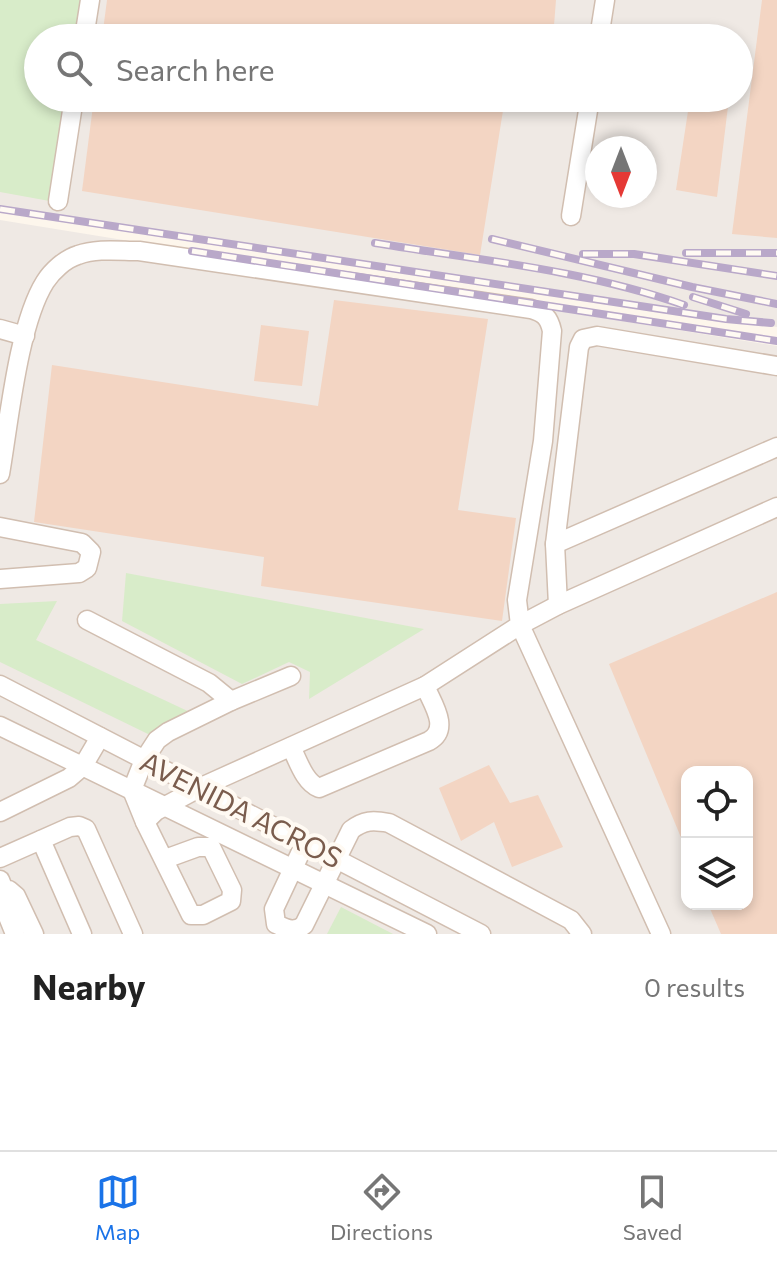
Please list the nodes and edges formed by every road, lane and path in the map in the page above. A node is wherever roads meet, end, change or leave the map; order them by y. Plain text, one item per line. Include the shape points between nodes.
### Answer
1 (90, 0) edge
2 (605, 0) edge
3 (86, 24) edge
4 (601, 24) edge
5 (72, 112) edge
6 (588, 112) edge
7 (58, 201) dead end
8 (571, 216) dead end
9 (0, 329) edge
10 (25, 336) junction
11 (777, 366) edge
12 (777, 447) edge
13 (0, 474) edge
14 (777, 507) edge
15 (0, 527) edge
16 (555, 544) junction
17 (0, 579) edge
18 (558, 605) junction
19 (87, 620) dead end
20 (520, 625) junction
21 (291, 676) dead end
22 (0, 685) edge
23 (425, 686) junction
24 (231, 701) junction
25 (0, 726) edge
26 (100, 737) junction
27 (291, 747) junction
28 (144, 760) junction
29 (83, 766) junction
30 (199, 788) junction
31 (132, 790) junction
32 (167, 807) junction
33 (0, 812) edge
34 (145, 822) junction
35 (41, 840) junction
36 (305, 843) junction
37 (0, 858) edge
38 (165, 859) dead end
39 (336, 859) junction
40 (292, 867) junction
41 (324, 883) junction
42 (1, 891) edge
43 (15, 934) edge
44 (34, 934) edge
45 (82, 934) edge
46 (133, 934) edge
47 (427, 934) edge
48 (481, 934) edge
49 (582, 934) edge
50 (661, 934) edge

1 - 3 street
2 - 4 street
5 - 7 street
6 - 8 street
9 - 10 street
10 - 13 street
10 - 20 street via 36,300 59,265 99,251 139,251 543,313 552,331 543,441 517,600
11 - 16 street via 597,336 583,339
12 - 16 street
14 - 18 street
15 - 17 street via 82,543 91,552 87,568 79,573
16 - 18 street
18 - 20 street
19 - 24 street via 209,683
20 - 23 street
20 - 50 street
21 - 24 street
22 - 26 street, AVENIDA ACROS
23 - 27 street
23 - 27 street via 440,723 437,737 319,788 308,779
24 - 28 street via 168,732
25 - 29 street, AVENIDA ACROS
26 - 28 street, AVENIDA ACROS
26 - 29 street
27 - 30 street
28 - 30 street, AVENIDA ACROS
28 - 31 street
29 - 31 street, AVENIDA ACROS
29 - 33 street via 53,788
30 - 32 street
30 - 36 street, AVENIDA ACROS
31 - 32 street, AVENIDA ACROS
31 - 34 street
32 - 34 street
32 - 40 street, AVENIDA ACROS
34 - 38 street
35 - 37 street
35 - 45 street
35 - 46 street via 70,827 86,829
36 - 39 street, AVENIDA ACROS
36 - 40 street
39 - 41 street
39 - 48 street, AVENIDA ACROS
39 - 49 street via 361,822 389,823 571,920
40 - 41 street, AVENIDA ACROS
40 - 41 street via 274,909 276,924 290,930 304,925
41 - 47 street, AVENIDA ACROS
42 - 43 street
42 - 44 street via 13,891

